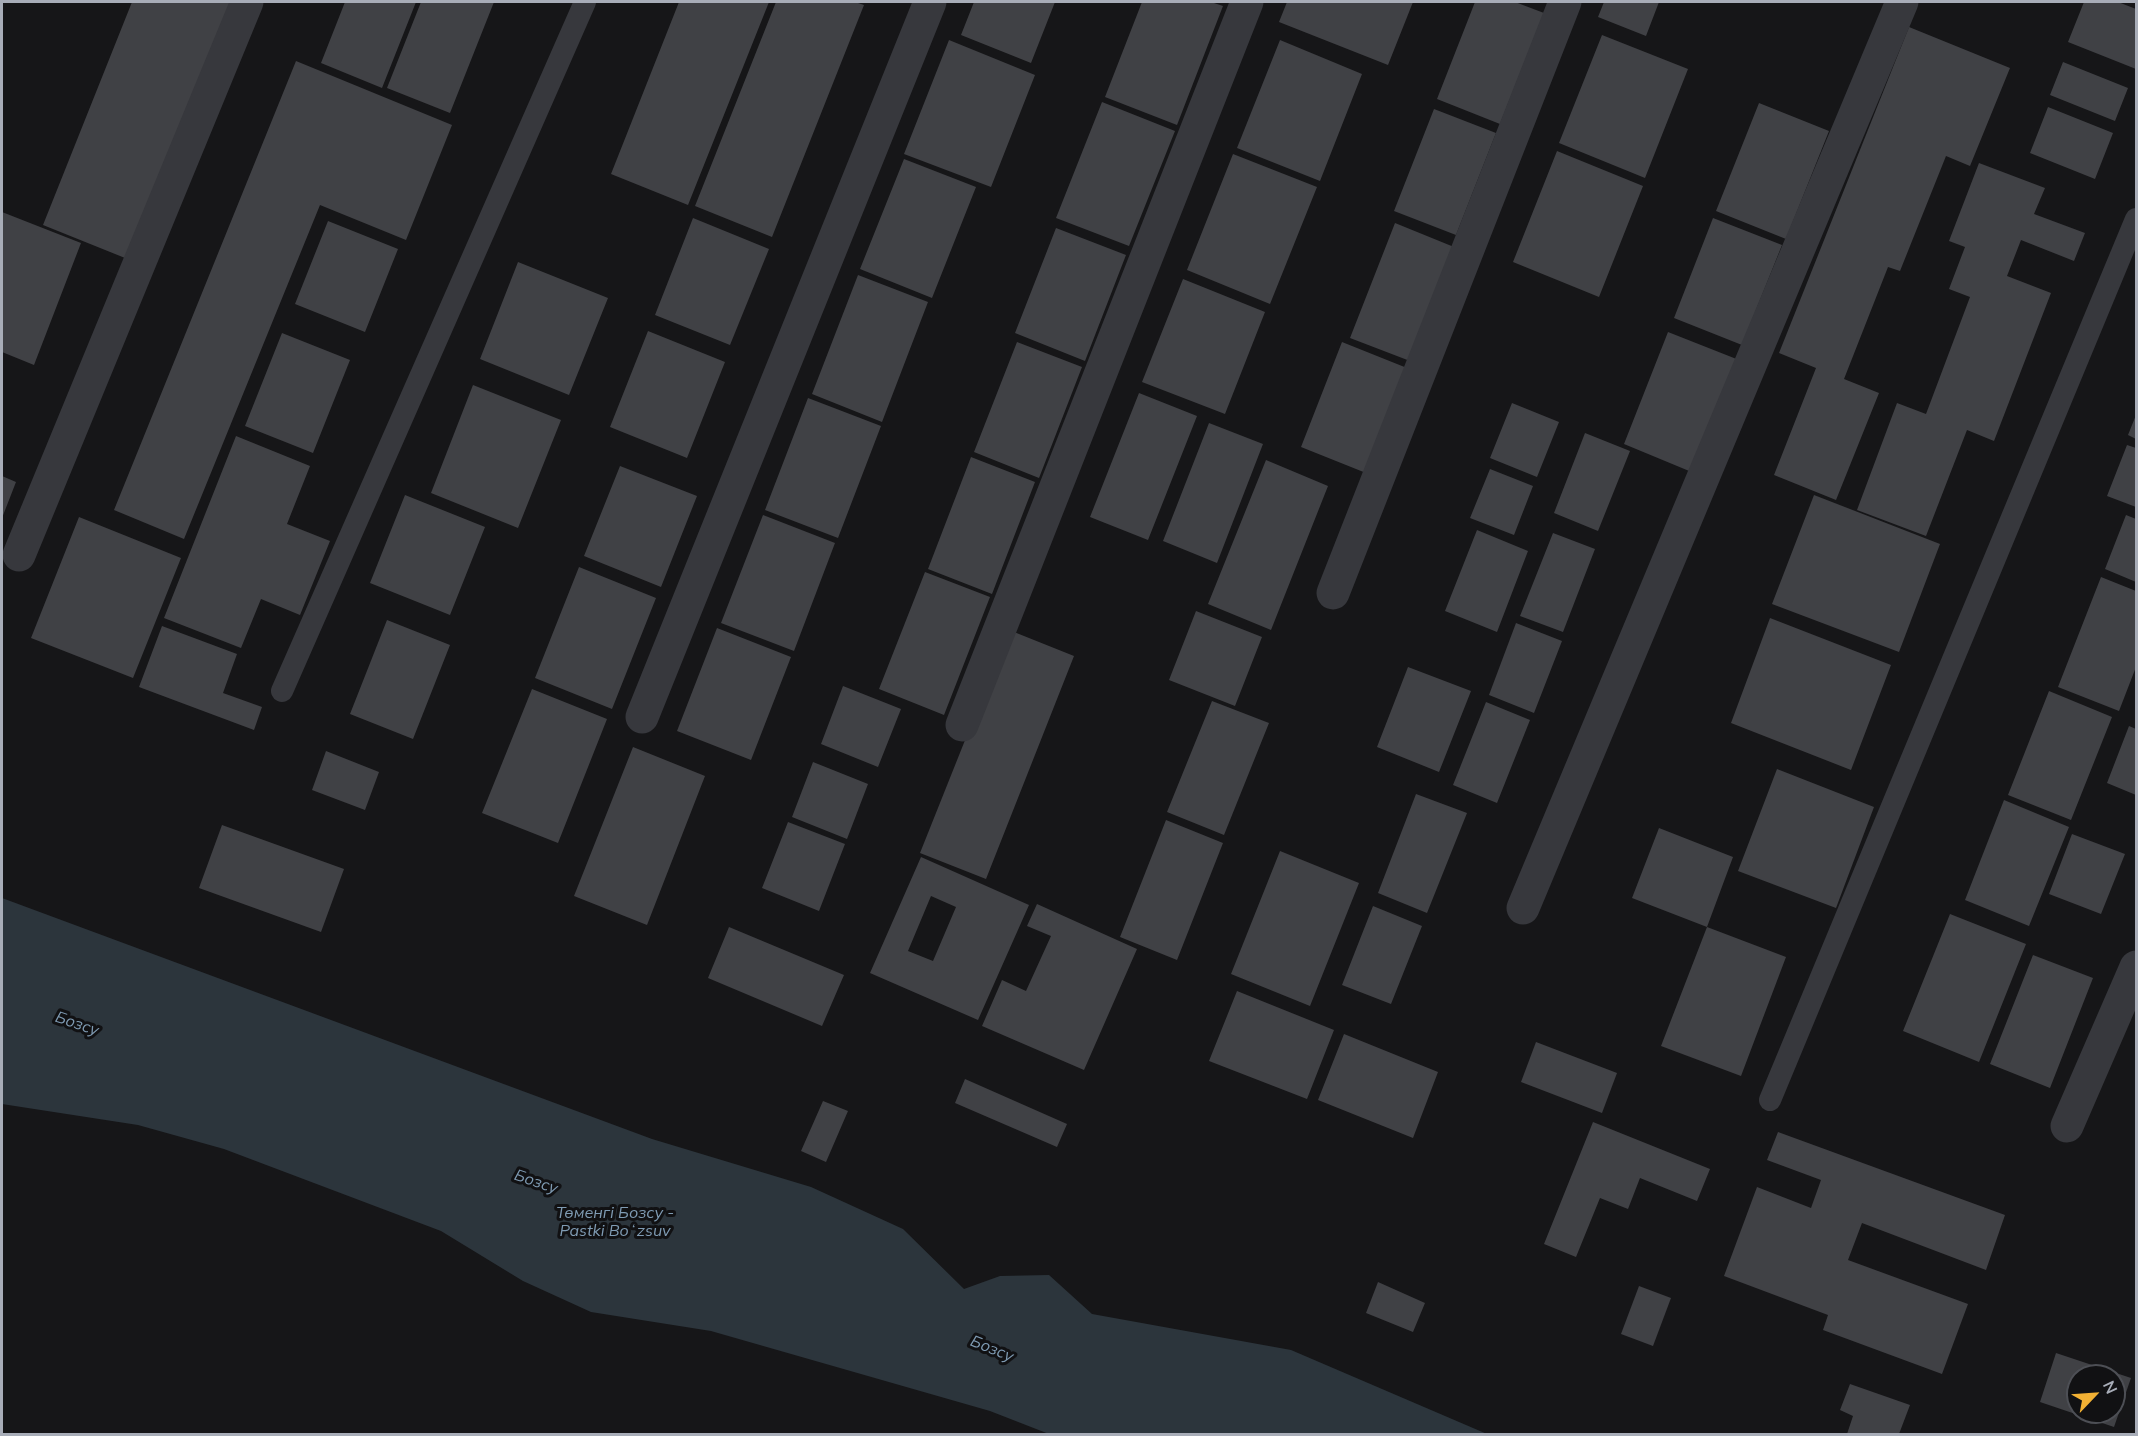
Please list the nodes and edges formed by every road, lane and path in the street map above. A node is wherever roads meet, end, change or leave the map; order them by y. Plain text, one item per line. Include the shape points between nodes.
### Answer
1 (247, 2) edge
2 (585, 2) edge
3 (930, 2) edge
4 (1247, 2) edge
5 (1565, 2) edge
6 (1902, 2) edge
7 (2136, 219) edge
8 (19, 555) dead end
9 (1333, 593) dead end
10 (282, 692) dead end
11 (642, 717) dead end
12 (962, 725) dead end
13 (1523, 908) dead end
14 (2136, 968) edge
15 (1770, 1100) dead end
16 (2067, 1126) dead end

1 - 8 street
2 - 10 lane
3 - 11 street
4 - 12 street
5 - 9 street
6 - 13 street
7 - 15 lane
14 - 16 street

